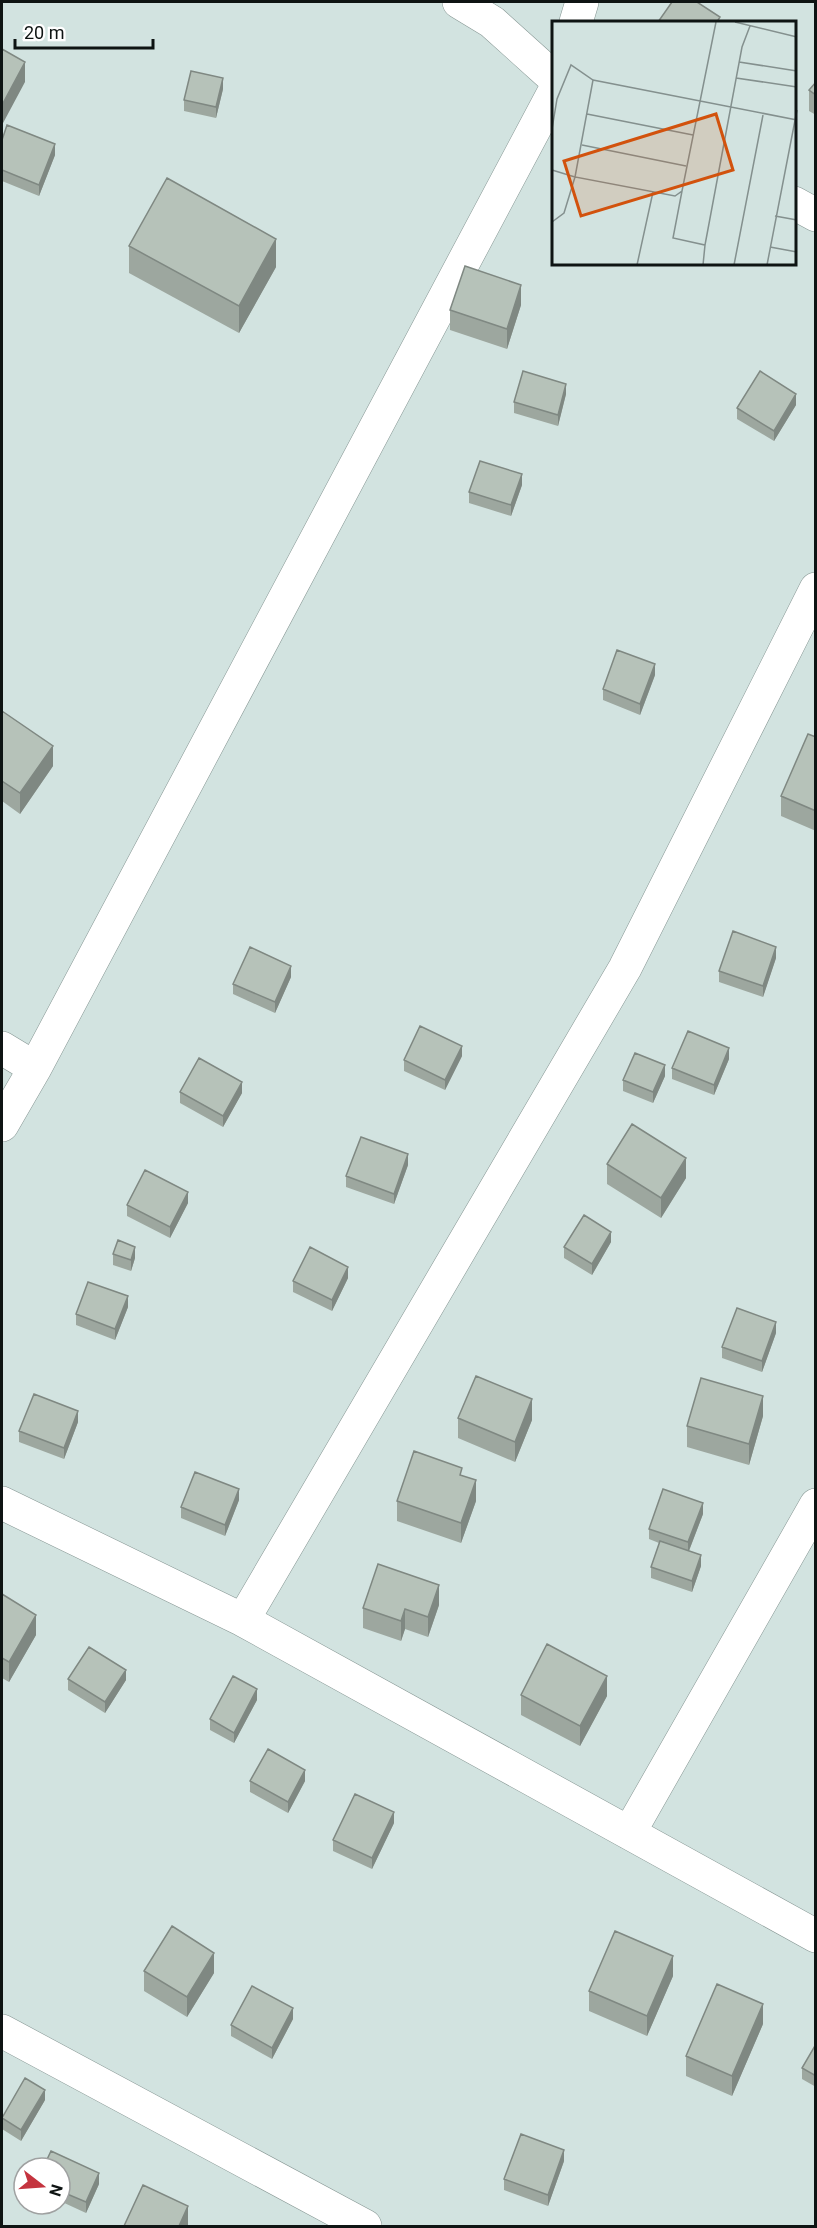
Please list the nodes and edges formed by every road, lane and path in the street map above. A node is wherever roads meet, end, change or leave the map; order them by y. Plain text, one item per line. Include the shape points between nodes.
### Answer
1 (459, 2) edge
2 (582, 2) edge
3 (576, 21) edge
4 (552, 76) edge
5 (552, 96) edge
6 (796, 204) edge
7 (816, 215) edge
8 (816, 589) edge
9 (2, 1048) edge
10 (35, 1068) junction
11 (2, 1125) edge
12 (2, 1503) edge
13 (816, 1505) edge
14 (243, 1620) junction
15 (629, 1833) junction
16 (816, 1936) edge
17 (2, 2031) edge
18 (365, 2226) edge

1 - 4 street via 492,22
2 - 3 street
5 - 10 street
6 - 7 street
8 - 14 street via 625,968
9 - 10 street
10 - 11 street
12 - 14 street
13 - 15 street
14 - 15 street
15 - 16 street
17 - 18 street

